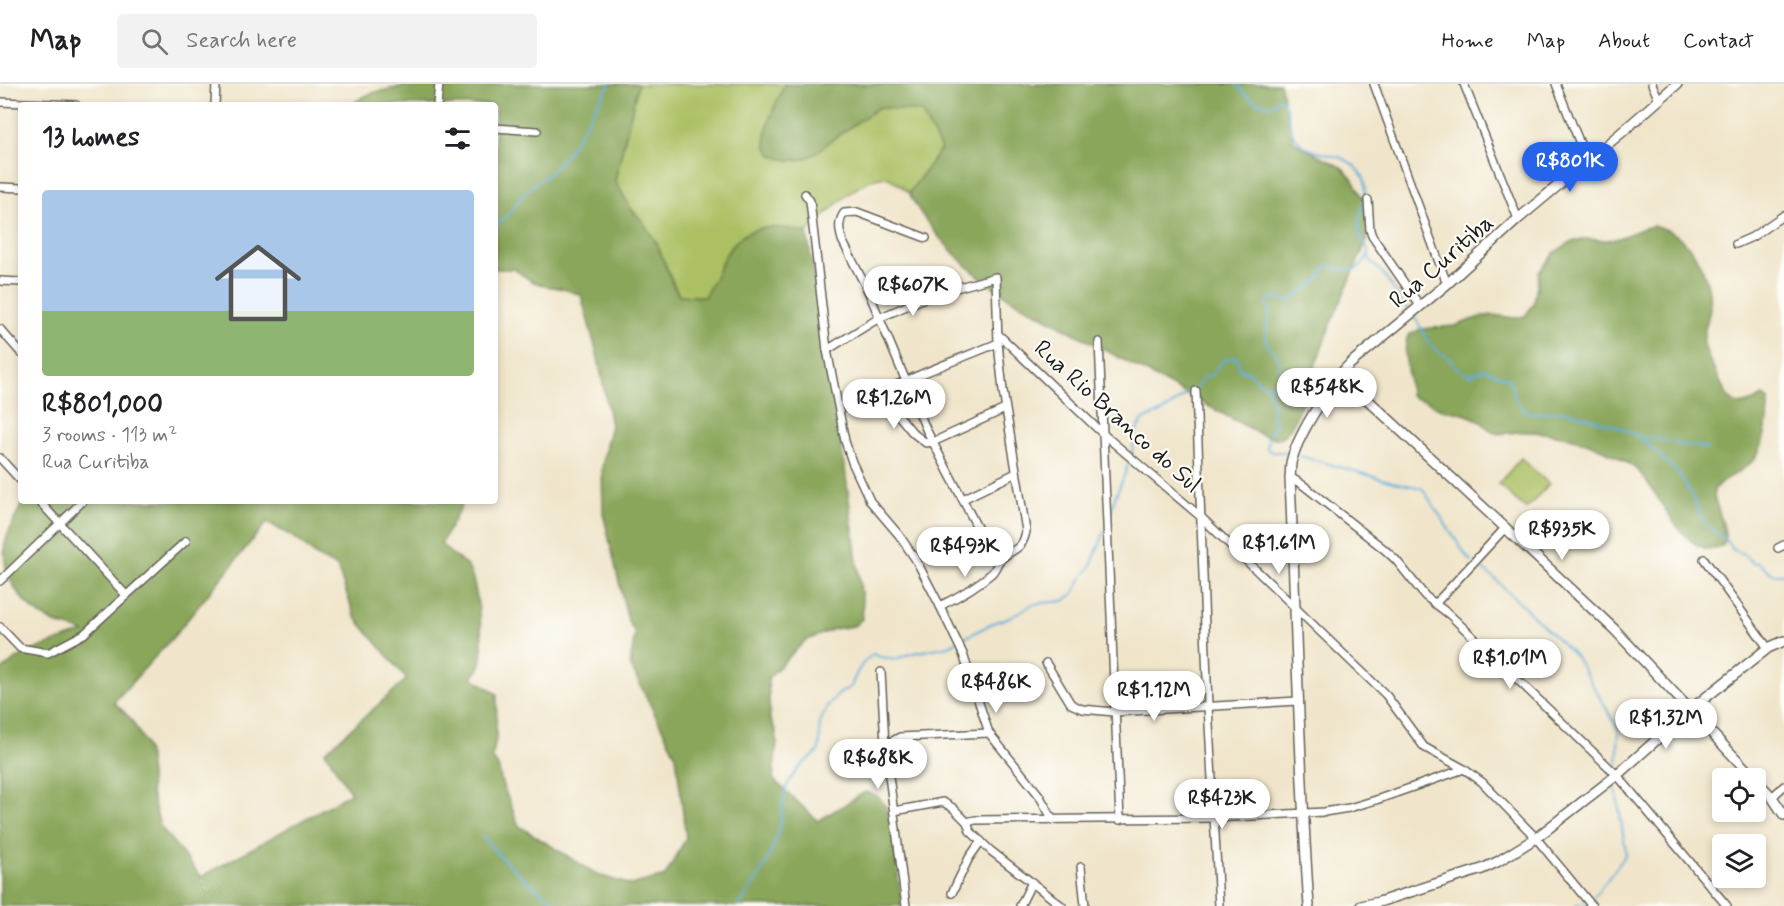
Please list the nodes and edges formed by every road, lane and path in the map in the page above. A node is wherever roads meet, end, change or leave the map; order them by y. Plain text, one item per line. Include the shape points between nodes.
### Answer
1 (216, 84) edge
2 (439, 84) edge
3 (1374, 84) edge
4 (1464, 84) edge
5 (1556, 84) edge
6 (1652, 84) edge
7 (1677, 84) edge
8 (1659, 100) junction
9 (0, 102) edge
10 (215, 102) edge
11 (437, 102) edge
12 (18, 103) edge
13 (498, 128) edge
14 (537, 131) dead end
15 (1587, 161) junction
16 (0, 187) edge
17 (18, 188) edge
18 (805, 194) dead end
19 (1368, 200) dead end
20 (1784, 215) edge
21 (1518, 219) junction
22 (926, 238) dead end
23 (1736, 244) dead end
24 (0, 281) edge
25 (18, 282) edge
26 (1447, 284) junction
27 (1420, 306) junction
28 (879, 318) junction
29 (0, 329) edge
30 (998, 334) junction
31 (1099, 342) dead end
32 (998, 343) junction
33 (18, 350) edge
34 (827, 350) junction
35 (1340, 374) junction
36 (905, 380) junction
37 (1196, 391) dead end
38 (1005, 409) junction
39 (1103, 434) junction
40 (933, 442) junction
41 (0, 458) edge
42 (1016, 473) junction
43 (1290, 477) junction
44 (18, 478) edge
45 (963, 499) junction
46 (42, 504) edge
47 (80, 504) edge
48 (1201, 517) junction
49 (59, 524) junction
50 (1506, 528) junction
51 (186, 541) dead end
52 (1704, 559) dead end
53 (1000, 560) junction
54 (0, 581) edge
55 (126, 596) junction
56 (1435, 604) junction
57 (940, 606) junction
58 (1294, 607) junction
59 (0, 627) edge
60 (1784, 641) edge
61 (1768, 648) junction
62 (1046, 663) dead end
63 (881, 672) dead end
64 (1298, 701) junction
65 (1208, 706) junction
66 (1690, 710) junction
67 (1114, 712) junction
68 (989, 733) junction
69 (885, 745) junction
70 (1745, 768) edge
71 (1464, 769) junction
72 (1617, 775) junction
73 (1784, 786) edge
74 (1766, 791) edge
75 (1772, 797) junction
76 (894, 811) junction
77 (1302, 812) junction
78 (1784, 815) edge
79 (1215, 818) junction
80 (1053, 820) junction
81 (1120, 820) junction
82 (967, 822) junction
83 (1536, 838) junction
84 (981, 842) junction
85 (1081, 867) dead end
86 (1032, 882) junction
87 (952, 893) dead end
88 (906, 906) edge
89 (1020, 906) edge
90 (1062, 906) edge
91 (1085, 906) edge
92 (1219, 906) edge
93 (1309, 906) edge
94 (1361, 906) edge
95 (1592, 906) edge
96 (1727, 906) edge

1 - 10 street
2 - 11 street
3 - 26 street
4 - 21 street
5 - 15 street
6 - 8 street
7 - 8 street, Rua Curitiba
8 - 15 street, Rua Curitiba
9 - 12 street
13 - 14 street
15 - 21 street, Rua Curitiba
16 - 17 street
18 - 34 street via 810,201
19 - 27 street via 1372,236
20 - 23 street
21 - 26 street, Rua Curitiba
22 - 28 street via 856,212 844,213 839,220 842,240
24 - 25 street
26 - 27 street, Rua Curitiba
27 - 35 street, Rua Curitiba
28 - 30 street via 934,294 996,276
28 - 34 street
28 - 36 street
29 - 33 street
30 - 32 street
30 - 39 street, Rua Rio Branco do Sul
31 - 39 street
32 - 36 street
32 - 38 street
34 - 57 street via 844,441 852,462 870,501 905,543
35 - 43 street, Rua Curitiba via 1307,425 1291,460
35 - 50 street
36 - 40 street
36 - 40 street via 882,392 883,396 913,433 926,443
37 - 48 street
38 - 40 street
38 - 42 street
39 - 48 street, Rua Rio Branco do Sul
39 - 67 street
40 - 45 street
41 - 44 street
42 - 45 street
42 - 53 street via 1026,531 1020,546
43 - 56 street via 1384,549
43 - 58 street, Rua Curitiba
45 - 53 street via 980,533
46 - 49 street
47 - 49 street
48 - 58 street, Rua Rio Branco do Sul
48 - 65 street
49 - 54 street
49 - 55 street
50 - 56 street
50 - 66 street via 1614,629
51 - 55 street
52 - 61 street
53 - 57 street via 994,572
55 - 59 street via 84,634 48,653 20,648
56 - 72 street
57 - 68 street via 963,654
58 - 64 street, Rua Curitiba
58 - 71 street, Rua Rio Branco do Sul via 1386,695 1424,747
60 - 61 street
61 - 66 street
62 - 67 street via 1071,704
63 - 69 street
64 - 65 street
64 - 77 street, Rua Curitiba
65 - 67 street
65 - 79 street
66 - 70 street
66 - 72 street
67 - 81 street
68 - 69 street via 900,737
68 - 80 street via 1039,795
69 - 76 street
71 - 77 street via 1349,808
71 - 83 street, Rua Rio Branco do Sul
72 - 83 street
72 - 96 street
73 - 75 street
74 - 75 street
75 - 78 street
76 - 82 street via 943,802
76 - 88 street
77 - 79 street
77 - 93 street, Rua Curitiba
79 - 81 street
79 - 92 street
80 - 81 street
80 - 82 street
82 - 84 street
83 - 94 street via 1482,869
83 - 95 street, Rua Rio Branco do Sul
84 - 86 street
84 - 87 street
85 - 91 street
86 - 89 street
86 - 90 street

